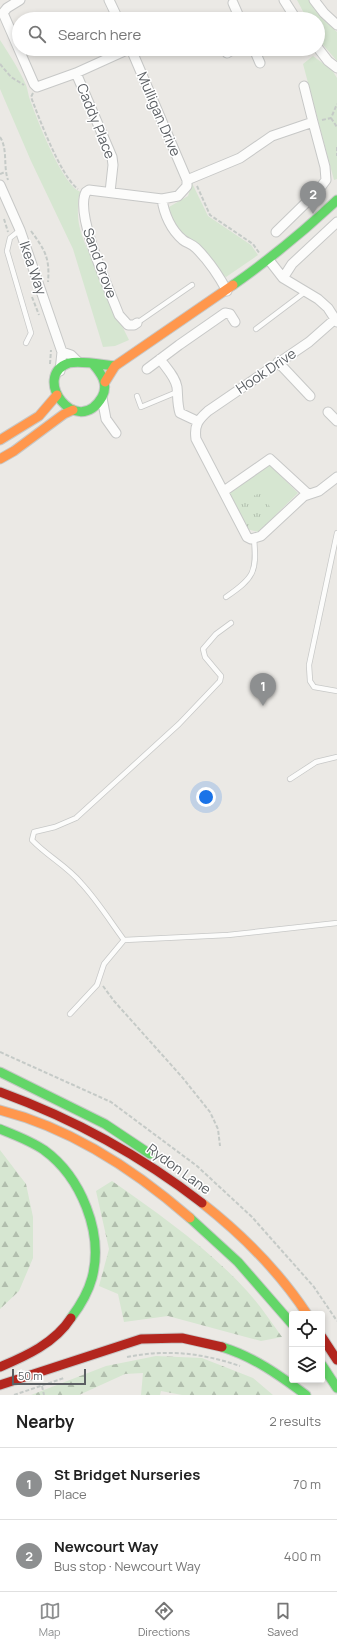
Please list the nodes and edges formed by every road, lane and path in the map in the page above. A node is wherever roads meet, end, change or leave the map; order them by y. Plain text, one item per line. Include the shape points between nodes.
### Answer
1 (20, 0) edge
2 (109, 0) edge
3 (284, 0) edge
4 (314, 0) edge
5 (234, 1) edge
6 (115, 12) edge
7 (238, 12) edge
8 (292, 12) edge
9 (323, 12) edge
10 (325, 14) edge
11 (337, 25) edge
12 (12, 34) edge
13 (22, 56) edge
14 (114, 56) edge
15 (133, 56) edge
16 (257, 56) edge
17 (324, 56) edge
18 (260, 63) dead end
19 (0, 64) edge
20 (337, 68) edge
21 (76, 73) junction
22 (304, 86) dead end
23 (37, 87) junction
24 (337, 104) edge
25 (331, 118) junction
26 (313, 122) junction
27 (337, 127) edge
28 (337, 147) edge
29 (337, 156) edge
30 (6, 172) dead end
31 (0, 174) edge
32 (191, 178) junction
33 (0, 185) edge
34 (89, 190) junction
35 (110, 192) junction
36 (162, 199) junction
37 (337, 200) edge
38 (337, 222) edge
39 (20, 230) junction
40 (276, 232) dead end
41 (265, 258) junction
42 (282, 278) junction
43 (192, 285) dead end
44 (227, 290) junction
45 (306, 291) junction
46 (336, 320) edge
47 (235, 322) dead end
48 (137, 323) joint
49 (256, 329) dead end
50 (26, 343) dead end
51 (61, 350) junction
52 (160, 359) junction
53 (78, 361) junction
54 (278, 362) junction
55 (93, 364) junction
56 (115, 366) junction
57 (147, 369) dead end
58 (49, 370) dead end
59 (60, 371) junction
60 (105, 382) junction
61 (177, 392) junction
62 (57, 395) junction
63 (137, 396) dead end
64 (310, 396) dead end
65 (102, 398) junction
66 (89, 409) junction
67 (73, 410) junction
68 (328, 412) dead end
69 (106, 419) junction
70 (197, 421) junction
71 (337, 421) edge
72 (116, 433) dead end
73 (0, 440) edge
74 (0, 459) edge
75 (337, 477) edge
76 (224, 491) junction
77 (308, 494) junction
78 (337, 533) edge
79 (251, 538) junction
80 (226, 597) dead end
81 (231, 623) dead end
82 (337, 691) edge
83 (337, 757) edge
84 (290, 779) dead end
85 (337, 923) edge
86 (124, 940) junction
87 (99, 978) junction
88 (70, 1014) dead end
89 (0, 1052) edge
90 (0, 1072) edge
91 (0, 1092) edge
92 (0, 1110) edge
93 (0, 1129) edge
94 (220, 1146) dead end
95 (178, 1182) junction
96 (305, 1311) edge
97 (289, 1320) edge
98 (337, 1322) edge
99 (325, 1342) edge
100 (124, 1358) dead end
101 (337, 1360) edge
102 (0, 1367) edge
103 (243, 1367) dead end
104 (325, 1370) edge
105 (70, 1375) dead end
106 (0, 1384) edge
107 (42, 1386) junction
108 (337, 1388) edge
109 (14, 1395) edge
110 (44, 1395) edge
111 (306, 1395) edge

1 - 12 street via 3,13
2 - 6 street
3 - 8 street
4 - 9 street
5 - 7 street
10 - 11 street
13 - 23 street
14 - 21 street
15 - 32 street, Mulligan Drive
16 - 18 street
17 - 20 street
19 - 23 path via 11,77 24,85
21 - 23 street
21 - 35 street, Caddy Place via 112,157 114,165
22 - 26 street
23 - 34 path via 31,97 52,149 75,187 79,190
24 - 25 path
25 - 26 path
25 - 27 path
26 - 32 street via 272,136 240,158
26 - 40 street via 326,180
28 - 29 path
30 - 31 path
32 - 36 street via 178,196
32 - 41 path via 210,215 254,244
33 - 39 street, Ikea Way
34 - 35 street
34 - 48 street, Sand Grove via 85,194 84,204 91,241 119,315 128,325
35 - 36 street
36 - 44 street via 168,221 181,238 196,248
37 - 41 main road via 311,225
38 - 42 street via 292,264
39 - 50 lane via 10,238 8,251 31,333
39 - 51 street, Ikea Way
41 - 42 street
41 - 44 main road
42 - 45 street
43 - 48 lane
44 - 56 main road
45 - 46 street via 328,308
45 - 49 lane
46 - 54 street, Hook Drive
47 - 52 street via 230,314 225,313
51 - 53 street
51 - 58 path via 51,350
51 - 59 street, Ikea Way
52 - 57 street
52 - 61 street via 173,377
53 - 55 main road
53 - 59 main road via 68,364
54 - 64 street
54 - 70 street, Hook Drive
55 - 56 main road
55 - 60 main road
56 - 60 main road
59 - 62 main road via 55,382
60 - 65 main road
61 - 63 lane via 141,407
61 - 70 street via 180,413
62 - 67 main road via 60,402
62 - 73 main road via 44,412
65 - 66 main road via 97,405
65 - 69 street
66 - 67 main road
66 - 69 street
67 - 74 main road
68 - 71 street
69 - 72 street
70 - 76 street via 196,439
75 - 77 street via 319,491
76 - 77 street via 270,459
76 - 79 street
77 - 79 street via 264,534 258,538
78 - 82 lane via 309,665 310,681 314,687
79 - 80 lane via 255,565 251,576
81 - 86 lane via 216,634 203,649 205,657 222,676 220,681 179,724 76,818 34,832 32,835 32,840 42,850 81,882
83 - 84 lane via 316,762
85 - 86 lane via 228,935
86 - 87 lane via 104,964
87 - 88 lane via 97,985
87 - 94 path via 114,1001 210,1112 218,1129
89 - 98 path via 111,1102 197,1166 252,1217 314,1286
90 - 95 main road via 105,1124 145,1149
91 - 95 main road, Rydon Lane via 44,1108 113,1142
92 - 97 main road via 34,1120 86,1144 130,1172 212,1237 244,1268
93 - 102 main road via 44,1150 58,1163 78,1189 93,1225 96,1240 90,1284 74,1316 58,1335 42,1347
95 - 96 main road, Rydon Lane via 252,1246 283,1278
99 - 101 main road
100 - 103 path via 159,1352 191,1353
104 - 108 main road
105 - 107 path
106 - 111 main road via 141,1340 182,1338 211,1343 242,1353 273,1370
107 - 109 path
107 - 110 path

